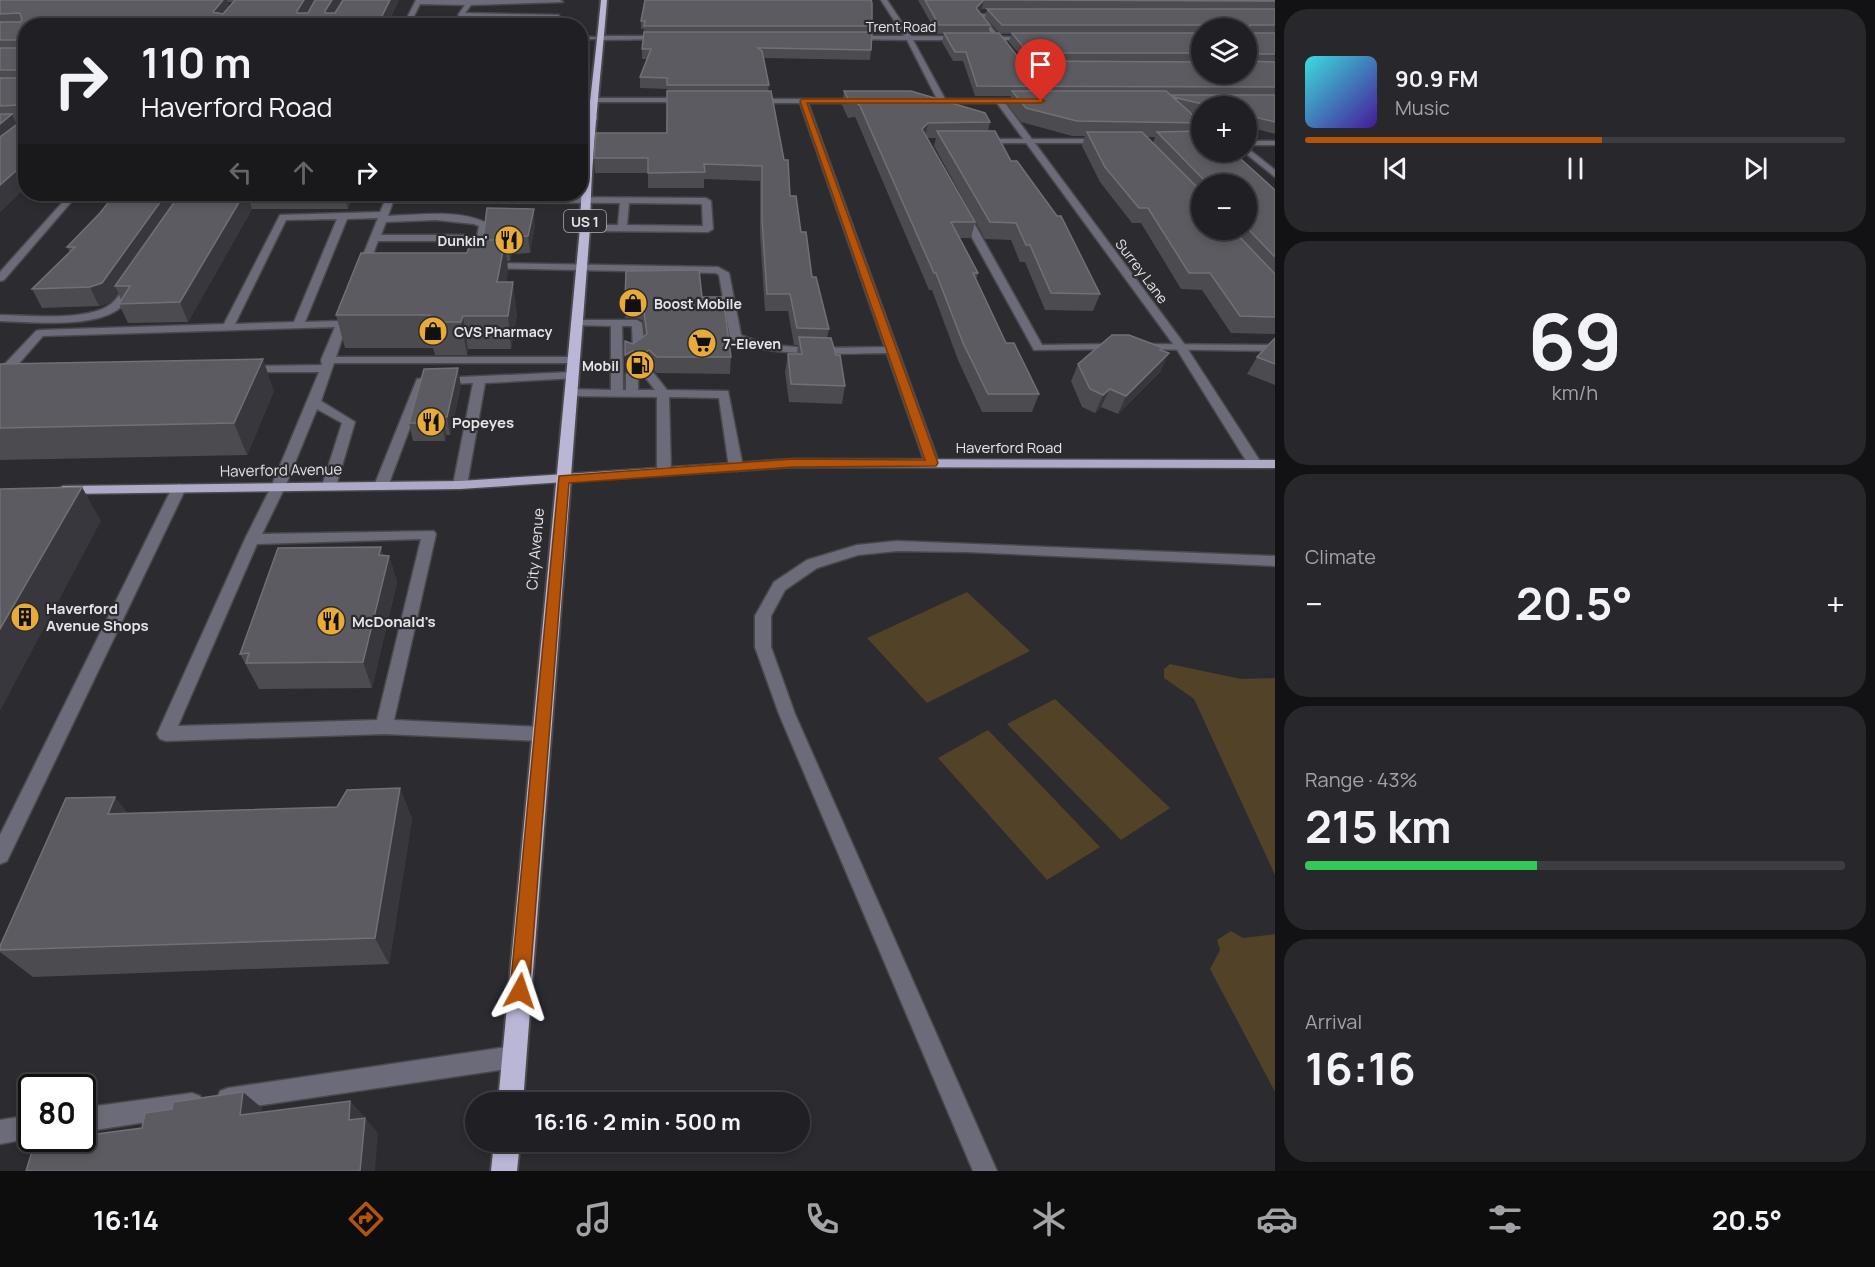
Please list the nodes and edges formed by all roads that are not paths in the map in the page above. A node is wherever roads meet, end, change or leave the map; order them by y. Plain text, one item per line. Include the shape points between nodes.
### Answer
1 (604, 0) edge
2 (884, 0) edge
3 (418, 1) edge
4 (560, 1) edge
5 (469, 3) junction
6 (1013, 13) edge
7 (557, 16) joint
8 (410, 18) edge
9 (588, 38) edge
10 (601, 38) junction
11 (672, 38) edge
12 (850, 38) edge
13 (909, 38) junction
14 (998, 38) junction
15 (1035, 38) edge
16 (1006, 46) edge
17 (596, 100) junction
18 (691, 100) edge
19 (747, 100) edge
20 (803, 101) junction
21 (873, 101) edge
22 (907, 101) edge
23 (942, 101) junction
24 (999, 101) junction
25 (1044, 101) edge
26 (588, 118) edge
27 (594, 118) junction
28 (588, 131) edge
29 (1027, 140) junction
30 (970, 141) edge
31 (1116, 141) edge
32 (1257, 143) edge
33 (1275, 143) edge
34 (1257, 158) edge
35 (1275, 174) edge
36 (588, 198) edge
37 (625, 199) junction
38 (68, 201) edge
39 (389, 201) edge
40 (587, 201) edge
41 (959, 204) edge
42 (343, 216) junction
43 (383, 217) junction
44 (585, 228) junction
45 (622, 228) junction
46 (375, 238) junction
47 (464, 238) dead end
48 (581, 268) junction
49 (0, 278) edge
50 (135, 278) edge
51 (357, 284) edge
52 (349, 304) edge
53 (0, 318) edge
54 (577, 323) junction
55 (616, 323) junction
56 (342, 324) junction
57 (298, 325) junction
58 (228, 327) junction
59 (1181, 347) junction
60 (1275, 348) edge
61 (892, 350) junction
62 (639, 355) edge
63 (573, 360) junction
64 (326, 364) junction
65 (230, 369) edge
66 (28, 372) edge
67 (632, 374) dead end
68 (648, 374) dead end
69 (572, 376) junction
70 (480, 379) junction
71 (617, 392) junction
72 (632, 392) junction
73 (571, 393) junction
74 (663, 393) junction
75 (315, 402) junction
76 (932, 463) junction
77 (1255, 464) junction
78 (1275, 464) edge
79 (736, 467) junction
80 (664, 472) junction
81 (563, 479) junction
82 (460, 485) junction
83 (329, 486) junction
84 (381, 486) junction
85 (278, 487) junction
86 (179, 488) junction
87 (48, 490) edge
88 (252, 539) junction
89 (1275, 561) edge
90 (384, 727) junction
91 (541, 734) junction
92 (0, 855) edge
93 (514, 1057) junction
94 (511, 1092) edge
95 (96, 1118) edge
96 (18, 1129) edge
97 (0, 1132) edge
98 (506, 1152) edge
99 (504, 1171) edge
100 (985, 1171) edge

1 - 10 highway, City Avenue / US 1
2 - 13 street
3 - 5 street
3 - 8 street
4 - 5 street
4 - 7 street
5 - 7 street via 461,15
6 - 14 street via 980,15
9 - 10 street
10 - 11 street
10 - 17 highway, City Avenue / US 1
12 - 13 street, Trent Road
13 - 14 street, Trent Road
13 - 23 street
14 - 15 street, Trent Road
14 - 16 street
17 - 18 street
17 - 27 highway, City Avenue / US 1
19 - 20 street
20 - 21 street
20 - 61 street
22 - 23 street
23 - 24 street
24 - 25 street
24 - 29 street, Surrey Lane
26 - 27 street
27 - 28 highway, City Avenue / US 1
29 - 30 street
29 - 31 street
29 - 59 street, Surrey Lane
32 - 33 street
34 - 35 street
36 - 37 street
37 - 45 street
37 - 45 street via 681,205 706,201 708,229 682,225
38 - 49 street
39 - 43 street
40 - 44 highway, City Avenue / US 1
41 - 59 street via 1038,348
42 - 43 street
42 - 57 street
42 - 58 street via 283,217
43 - 46 street
43 - 48 street via 462,218 480,222 484,225 470,266
44 - 45 street
44 - 48 highway, City Avenue / US 1
46 - 47 street
46 - 51 street via 370,264
48 - 54 highway, City Avenue / US 1
48 - 61 street via 718,270 724,273 735,337 744,342 754,346
50 - 53 street via 116,306 103,314
52 - 56 street
54 - 55 street
54 - 63 highway, City Avenue / US 1
55 - 62 street via 637,323
55 - 71 street
56 - 57 street
56 - 64 street
57 - 58 street
58 - 66 street via 40,333 4,372
59 - 60 street
59 - 77 street, Surrey Lane
61 - 76 street
63 - 64 street
63 - 69 highway, City Avenue / US 1
64 - 65 street
64 - 75 street
67 - 72 street
68 - 74 street
69 - 70 street
69 - 73 highway, City Avenue / US 1
70 - 82 street
70 - 84 street via 421,382
71 - 72 street
71 - 73 street
72 - 74 street
73 - 81 highway, City Avenue / US 1
74 - 79 street via 724,394
74 - 80 street
75 - 83 street via 349,422
75 - 85 street
76 - 77 main road, Haverford Road
76 - 79 main road, Haverford Road
77 - 78 main road, Haverford Road
79 - 80 main road, Haverford Road
80 - 81 main road, Haverford Road
81 - 82 main road, Haverford Avenue
81 - 91 highway, City Avenue / US 1
82 - 84 main road, Haverford Avenue
83 - 84 main road, Haverford Avenue
83 - 85 main road, Haverford Avenue
85 - 86 main road, Haverford Avenue
85 - 88 street
86 - 87 main road, Haverford Avenue
86 - 92 street
88 - 90 street via 429,534
88 - 90 street via 166,734
89 - 100 street via 968,547 857,550 812,564 779,586 763,616 763,647 787,714
90 - 91 street
91 - 93 highway, City Avenue / US 1
93 - 94 highway, City Avenue / US 1
93 - 95 street
96 - 97 street
98 - 99 highway

